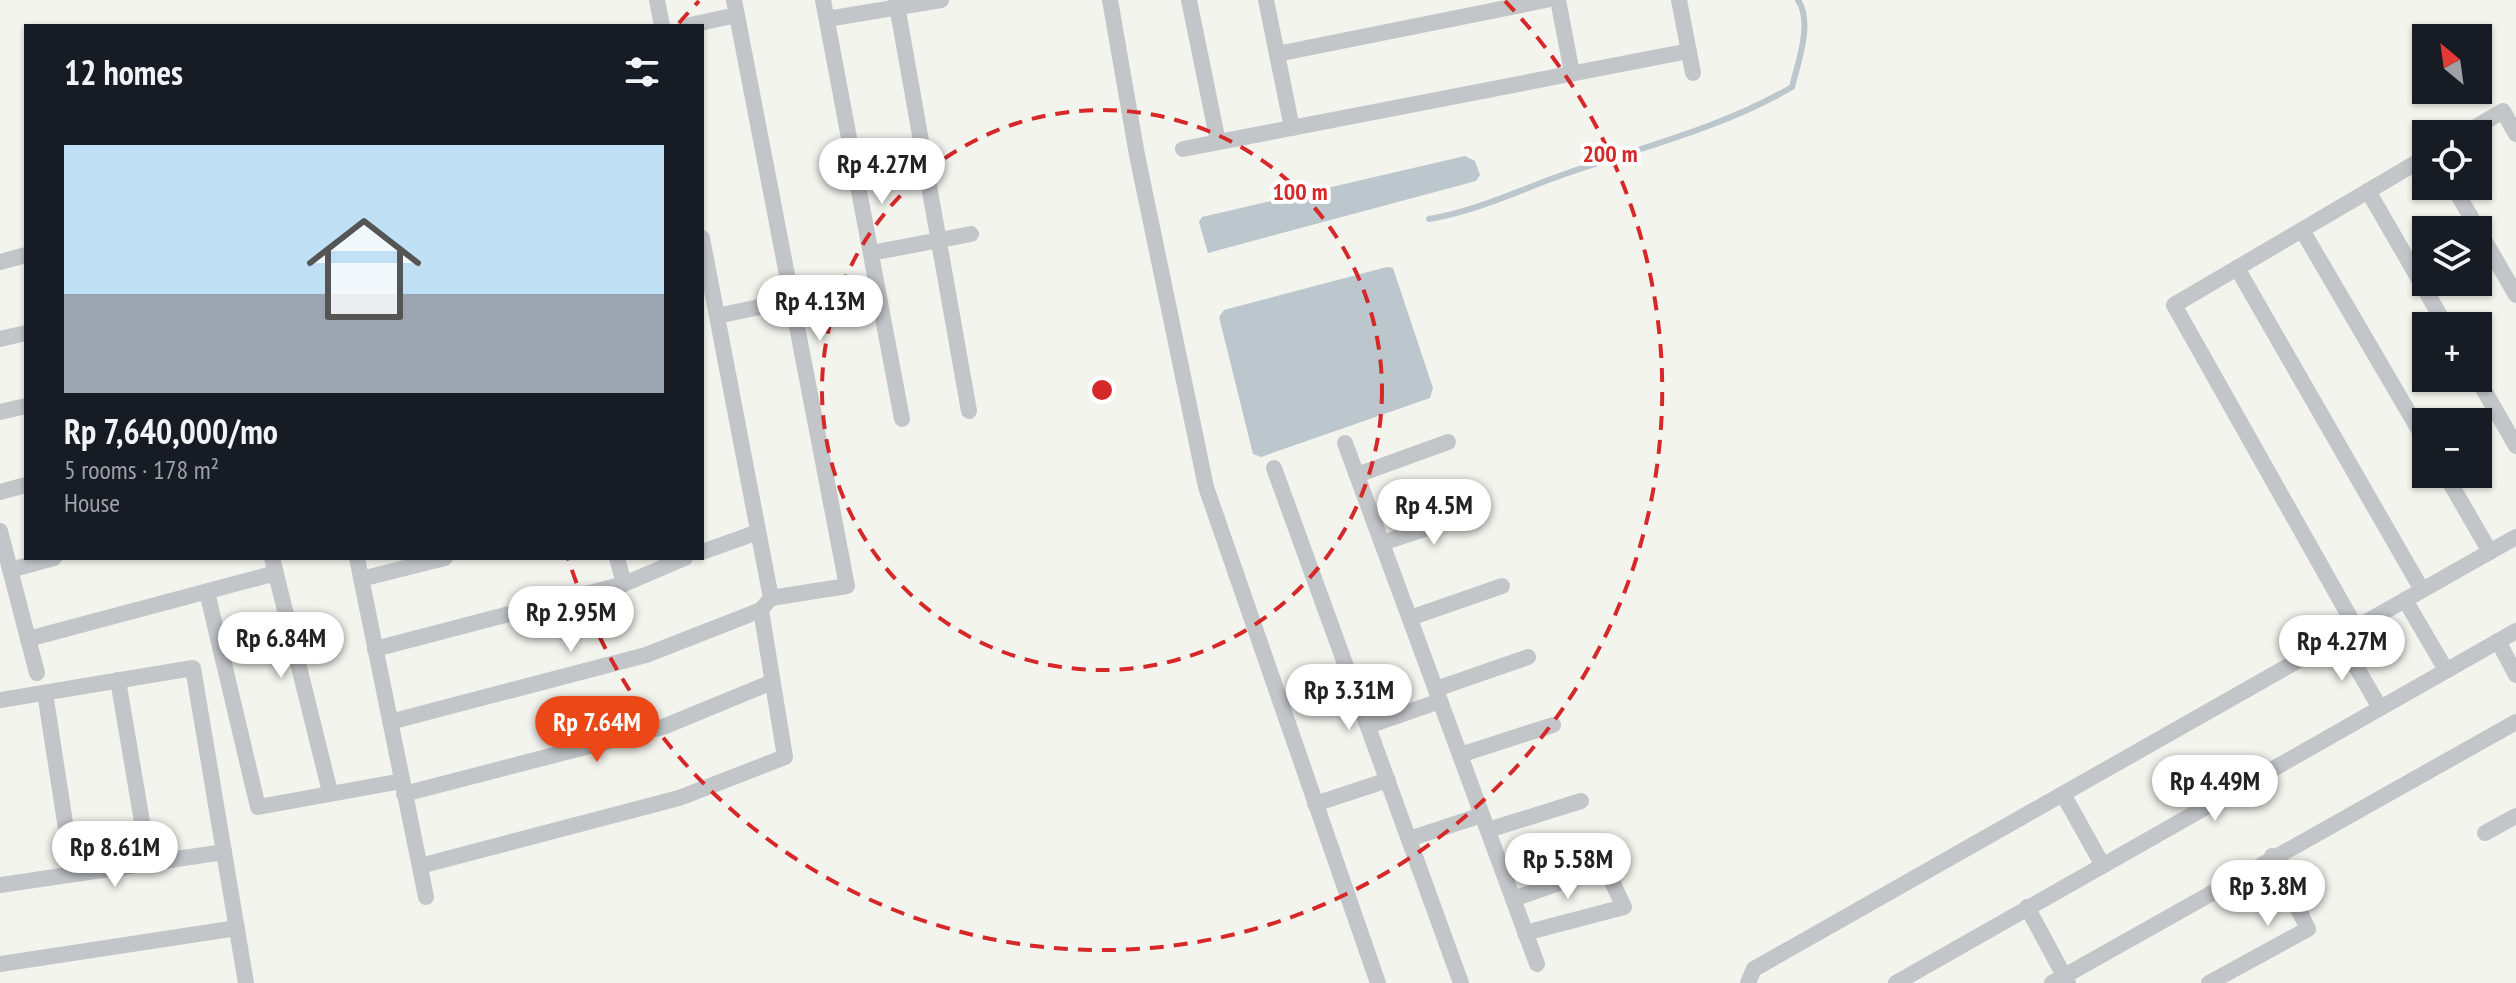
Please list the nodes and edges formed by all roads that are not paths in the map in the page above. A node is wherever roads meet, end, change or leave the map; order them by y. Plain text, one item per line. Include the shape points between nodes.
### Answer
1 (657, 0) edge
2 (823, 0) edge
3 (941, 0) edge
4 (1110, 0) edge
5 (1189, 0) edge
6 (1266, 0) edge
7 (1546, 0) edge
8 (1558, 0) edge
9 (1679, 0) edge
10 (897, 4) edge
11 (1476, 7) edge
12 (735, 8) edge
13 (827, 19) junction
14 (662, 24) edge
15 (691, 24) edge
16 (1689, 51) junction
17 (1277, 54) junction
18 (1572, 73) junction
19 (1693, 73) dead end
20 (2488, 120) edge
21 (1292, 128) junction
22 (2516, 134) edge
23 (1218, 142) junction
24 (1183, 149) dead end
25 (2412, 165) edge
26 (2368, 191) junction
27 (2461, 200) edge
28 (2302, 230) junction
29 (971, 234) dead end
30 (939, 240) junction
31 (871, 253) junction
32 (704, 254) edge
33 (24, 256) edge
34 (0, 262) edge
35 (2237, 268) junction
36 (2516, 295) edge
37 (792, 300) junction
38 (711, 309) edge
39 (2438, 312) edge
40 (24, 333) edge
41 (0, 339) edge
42 (2485, 392) edge
43 (24, 406) edge
44 (969, 411) dead end
45 (0, 412) edge
46 (2412, 418) edge
47 (902, 419) dead end
48 (1448, 442) dead end
49 (1345, 443) dead end
50 (2516, 446) edge
51 (1274, 468) dead end
52 (1357, 475) junction
53 (24, 486) edge
54 (2453, 488) edge
55 (0, 492) edge
56 (1474, 513) dead end
57 (0, 531) edge
58 (758, 532) junction
59 (2516, 537) edge
60 (1382, 543) junction
61 (704, 551) edge
62 (2490, 552) junction
63 (47, 560) edge
64 (357, 560) edge
65 (437, 560) edge
66 (618, 560) edge
67 (680, 560) edge
68 (274, 566) edge
69 (10, 570) junction
70 (361, 579) junction
71 (624, 584) junction
72 (1502, 586) dead end
73 (2422, 590) junction
74 (207, 592) junction
75 (2405, 600) junction
76 (766, 604) junction
77 (1410, 618) junction
78 (2356, 628) junction
79 (2516, 631) edge
80 (2339, 637) junction
81 (28, 639) junction
82 (2498, 641) junction
83 (375, 649) junction
84 (1528, 657) dead end
85 (2446, 670) junction
86 (37, 673) dead end
87 (2516, 675) edge
88 (118, 680) junction
89 (772, 682) junction
90 (45, 693) junction
91 (1438, 695) junction
92 (0, 700) edge
93 (2380, 708) junction
94 (390, 722) junction
95 (2516, 722) edge
96 (1553, 725) dead end
97 (1368, 726) junction
98 (1460, 755) junction
99 (1388, 780) junction
100 (403, 788) junction
101 (330, 792) junction
102 (2063, 794) junction
103 (1581, 801) dead end
104 (1315, 804) junction
105 (2516, 816) edge
106 (1485, 822) junction
107 (2485, 833) dead end
108 (1409, 839) junction
109 (224, 852) junction
110 (2272, 856) junction
111 (149, 863) junction
112 (2102, 864) junction
113 (420, 866) junction
114 (73, 874) junction
115 (0, 884) edge
116 (426, 897) dead end
117 (1513, 899) junction
118 (2027, 907) junction
119 (237, 928) junction
120 (1525, 933) junction
121 (0, 964) edge
122 (1537, 964) dead end
123 (2062, 981) edge
124 (246, 983) edge
125 (1378, 983) edge
126 (1461, 983) edge
127 (1748, 983) edge
128 (1896, 983) edge
129 (2209, 983) edge

1 - 14 street
2 - 13 street
3 - 10 street
4 - 104 street via 1206,487
5 - 23 street
6 - 17 street
7 - 11 street
8 - 18 street
9 - 16 street
10 - 13 street
10 - 30 street
11 - 17 street
12 - 15 street
12 - 37 street
13 - 31 street
16 - 18 street
16 - 19 street
17 - 21 street
18 - 21 street
20 - 22 street via 2503,111
21 - 23 street
23 - 24 street
25 - 26 street
26 - 28 street
26 - 39 street
27 - 36 street
28 - 35 street
28 - 46 street
29 - 30 street
30 - 31 street
30 - 44 street
31 - 47 street
32 - 38 street
33 - 34 street
35 - 73 street
35 - 78 street via 2174,305
37 - 38 street
37 - 76 street via 847,586
38 - 58 street
40 - 41 street
42 - 50 street
43 - 45 street
48 - 52 street
49 - 52 street
51 - 97 street
52 - 60 street
53 - 55 street
54 - 62 street
56 - 60 street
57 - 69 street
58 - 61 street
58 - 76 street
59 - 62 street
60 - 77 street
62 - 73 street
63 - 69 street
64 - 70 street
65 - 70 street
66 - 71 street
67 - 71 street
68 - 74 street
68 - 101 street
69 - 81 street
70 - 83 street
71 - 83 street
72 - 77 street
73 - 75 street
74 - 81 street
74 - 101 street via 258,807
75 - 78 street
75 - 85 street
76 - 89 street
76 - 94 street via 646,655
77 - 91 street
78 - 80 street
79 - 82 street
80 - 93 street
80 - 102 street
81 - 86 street
82 - 85 street
82 - 87 street
83 - 94 street
84 - 91 street
85 - 93 street
88 - 90 street
88 - 109 street via 193,668
88 - 111 street
89 - 100 street via 663,727
89 - 113 street via 785,757 679,798
90 - 92 street
90 - 114 street
91 - 97 street
91 - 98 street
93 - 112 street
94 - 100 street
95 - 110 street
96 - 98 street
97 - 99 street
98 - 106 street
99 - 104 street
99 - 108 street
100 - 101 street
100 - 113 street
102 - 112 street
102 - 127 street via 1754,969
103 - 106 street
104 - 125 street
105 - 107 street
106 - 108 street
106 - 117 street
108 - 126 street
109 - 111 street
109 - 119 street
110 - 123 street
110 - 129 street via 2308,929
111 - 114 street
112 - 118 street
113 - 116 street
114 - 115 street
117 - 120 street
117 - 120 street via 1605,867 1624,907
118 - 123 street
118 - 128 street
119 - 121 street
119 - 124 street
120 - 122 street

